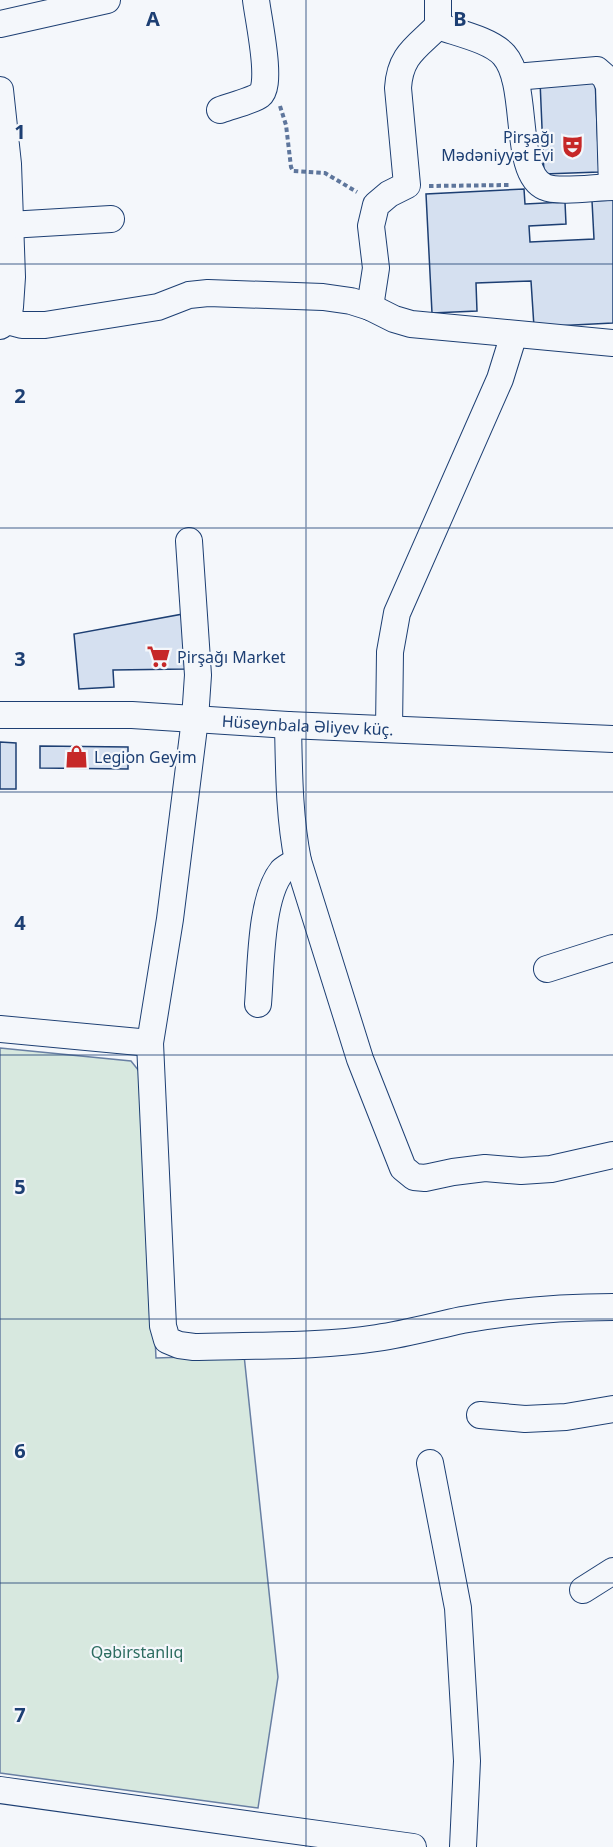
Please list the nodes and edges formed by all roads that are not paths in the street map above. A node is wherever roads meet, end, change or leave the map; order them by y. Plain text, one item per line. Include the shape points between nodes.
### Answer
1 (107, 0) edge
2 (256, 0) edge
3 (438, 0) edge
4 (0, 24) edge
5 (438, 26) junction
6 (515, 77) junction
7 (0, 90) edge
8 (220, 110) dead end
9 (613, 187) edge
10 (111, 219) dead end
11 (9, 225) junction
12 (370, 307) junction
13 (3, 324) edge
14 (514, 334) junction
15 (613, 343) edge
16 (189, 541) dead end
17 (0, 715) edge
18 (195, 719) junction
19 (288, 725) junction
20 (389, 729) junction
21 (613, 740) edge
22 (298, 861) junction
23 (613, 948) edge
24 (546, 969) dead end
25 (258, 1004) dead end
26 (0, 1029) edge
27 (150, 1043) junction
28 (613, 1155) edge
29 (613, 1307) edge
30 (613, 1409) edge
31 (480, 1415) dead end
32 (430, 1462) dead end
33 (613, 1571) edge
34 (583, 1590) dead end
35 (0, 1790) edge
36 (413, 1847) edge
37 (463, 1847) edge

1 - 4 street
2 - 8 street via 266,86 260,95
3 - 5 street
5 - 6 street via 493,46 511,65
5 - 12 street via 403,61 399,71 407,185 376,205 371,226 376,268
6 - 9 street via 526,157 536,180 545,187 562,189
6 - 9 street via 597,70 605,77 609,86
7 - 11 street via 8,164
10 - 11 street
11 - 13 street via 12,277 10,307
12 - 13 street via 323,297 208,292 158,307 45,325
12 - 14 street via 411,324
14 - 15 street
14 - 20 street via 496,388 397,613 390,652
16 - 18 street via 198,675
17 - 18 street, Hüseynbala Əliyev küç.
18 - 19 street, Hüseynbala Əliyev küç.
18 - 27 street
19 - 20 street, Hüseynbala Əliyev küç.
19 - 22 street via 289,800
20 - 21 street, Hüseynbala Əliyev küç.
22 - 25 street via 283,870 272,889 266,912
22 - 28 street via 360,1059 403,1168 414,1177 425,1178 485,1168 551,1169
23 - 24 street
26 - 27 street
27 - 29 street via 163,1326 167,1340 194,1347 346,1341 527,1311
30 - 31 street via 525,1419
32 - 37 street via 458,1608 467,1761
33 - 34 street
35 - 36 street

